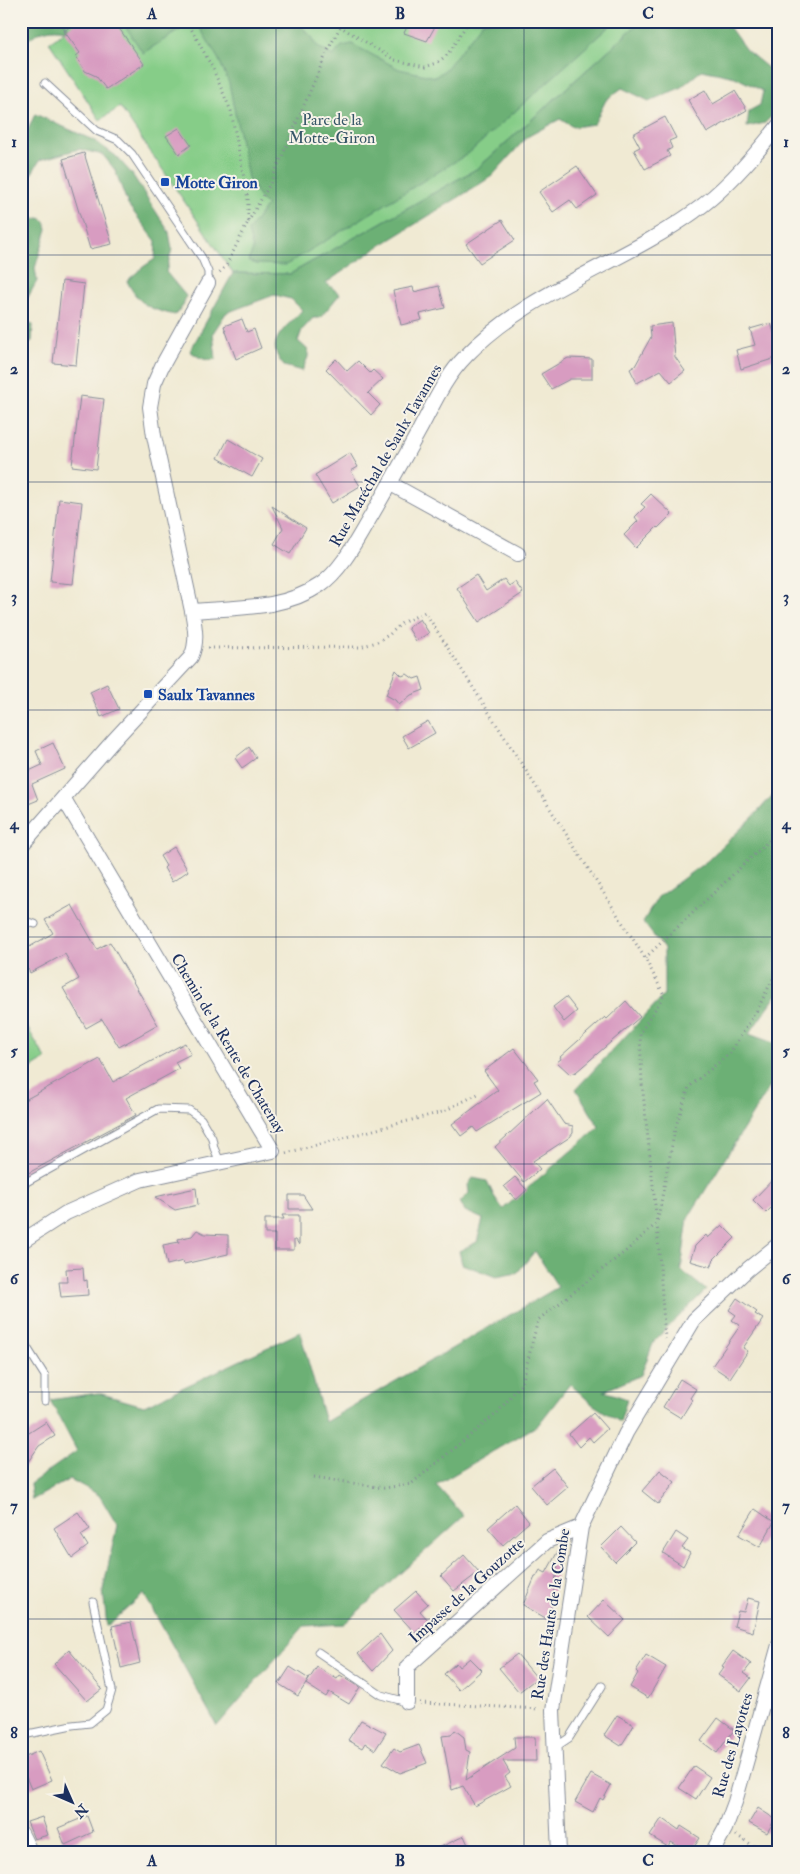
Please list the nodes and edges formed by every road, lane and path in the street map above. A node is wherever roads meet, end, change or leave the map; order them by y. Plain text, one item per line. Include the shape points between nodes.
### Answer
1 (187, 21) edge
2 (331, 21) edge
3 (469, 21) edge
4 (340, 27) junction
5 (46, 83) dead end
6 (779, 125) edge
7 (248, 222) junction
8 (208, 283) junction
9 (391, 484) junction
10 (518, 554) dead end
11 (192, 611) junction
12 (195, 648) junction
13 (64, 798) junction
14 (779, 831) edge
15 (21, 846) edge
16 (21, 920) edge
17 (35, 924) dead end
18 (645, 958) junction
19 (779, 967) edge
20 (478, 1094) dead end
21 (273, 1151) junction
22 (220, 1162) junction
23 (21, 1185) edge
24 (657, 1223) junction
25 (21, 1242) edge
26 (779, 1244) edge
27 (21, 1338) edge
28 (666, 1366) junction
29 (46, 1401) dead end
30 (314, 1476) dead end
31 (581, 1527) junction
32 (93, 1602) dead end
33 (779, 1645) edge
34 (318, 1652) dead end
35 (602, 1686) dead end
36 (407, 1702) junction
37 (553, 1710) junction
38 (21, 1739) edge
39 (554, 1748) junction
40 (725, 1828) junction
41 (21, 1833) edge
42 (31, 1853) edge
43 (558, 1853) edge
44 (712, 1853) edge
45 (765, 1853) edge

1 - 7 path via 231,111 248,199
2 - 4 path
3 - 4 path via 447,55 425,67 395,60
4 - 7 path via 270,184
5 - 8 lane via 97,131 118,140 132,154 202,258 208,272
6 - 9 street, Rue Maréchal de Saulx Tavannes via 724,186 696,211 517,312 486,336 447,379
7 - 8 path via 226,266
8 - 11 street via 162,366 154,384 150,407
9 - 10 street
9 - 11 street, Rue Maréchal de Saulx Tavannes via 348,556 322,584 298,598 278,604
11 - 12 street
12 - 13 street
12 - 18 path via 360,647 377,642 425,612
13 - 15 street
13 - 21 street, Chemin de la Rente de Chatenay
14 - 18 path
16 - 17 lane
18 - 24 path via 664,995 640,1033
19 - 24 path via 730,1053 689,1087 675,1129
20 - 21 path via 442,1112 289,1153
21 - 22 street, Chemin de la Rente de Chatenay
22 - 23 lane via 212,1138 201,1120 189,1110 158,1109
22 - 25 street, Chemin de la Rente de Chatenay via 140,1180 66,1213
24 - 28 path
24 - 30 path via 626,1252 538,1320 522,1383 497,1413 411,1484 384,1488
26 - 28 street, Rue des Hauts de la Combe via 694,1320
27 - 29 lane via 45,1376
28 - 31 street, Rue des Hauts de la Combe via 626,1432
31 - 36 street, Impasse de la Gouzotte via 547,1541 407,1667
31 - 37 street, Rue des Hauts de la Combe
32 - 38 lane via 112,1690 106,1710 90,1723 28,1734
33 - 40 street, Rue des Layottes
34 - 36 lane via 381,1695
35 - 39 lane via 568,1738
36 - 37 path
37 - 39 street, Rue des Hauts de la Combe
39 - 43 street, Rue des Hauts de la Combe
40 - 44 street, Rue des Layottes
40 - 45 path
41 - 42 street

